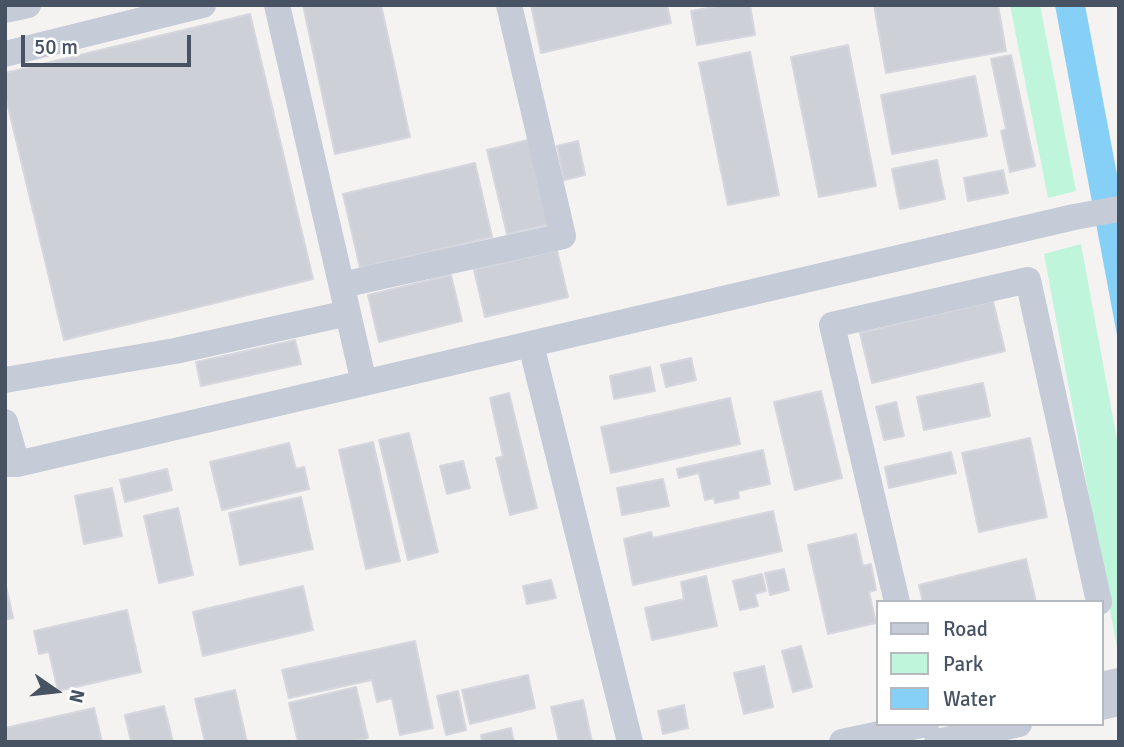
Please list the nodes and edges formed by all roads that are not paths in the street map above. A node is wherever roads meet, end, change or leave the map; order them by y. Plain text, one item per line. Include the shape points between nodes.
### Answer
1 (28, 5) edge
2 (203, 5) edge
3 (277, 5) edge
4 (509, 5) edge
5 (5, 10) edge
6 (5, 54) edge
7 (1119, 209) edge
8 (342, 285) junction
9 (348, 313) junction
10 (531, 345) junction
11 (5, 380) edge
12 (364, 383) junction
13 (5, 422) edge
14 (11, 464) edge
15 (897, 600) edge
16 (1099, 600) edge
17 (917, 726) edge
18 (1009, 726) edge
19 (630, 742) edge
20 (842, 742) edge
21 (937, 742) edge

1 - 5 street
2 - 6 street
3 - 8 street
4 - 8 street via 563,236
7 - 10 street
8 - 9 street
9 - 11 street via 175,351
9 - 12 street
10 - 12 street
10 - 19 street
12 - 14 street
13 - 14 street
15 - 16 street via 832,325 1028,280
17 - 20 street
18 - 21 street

